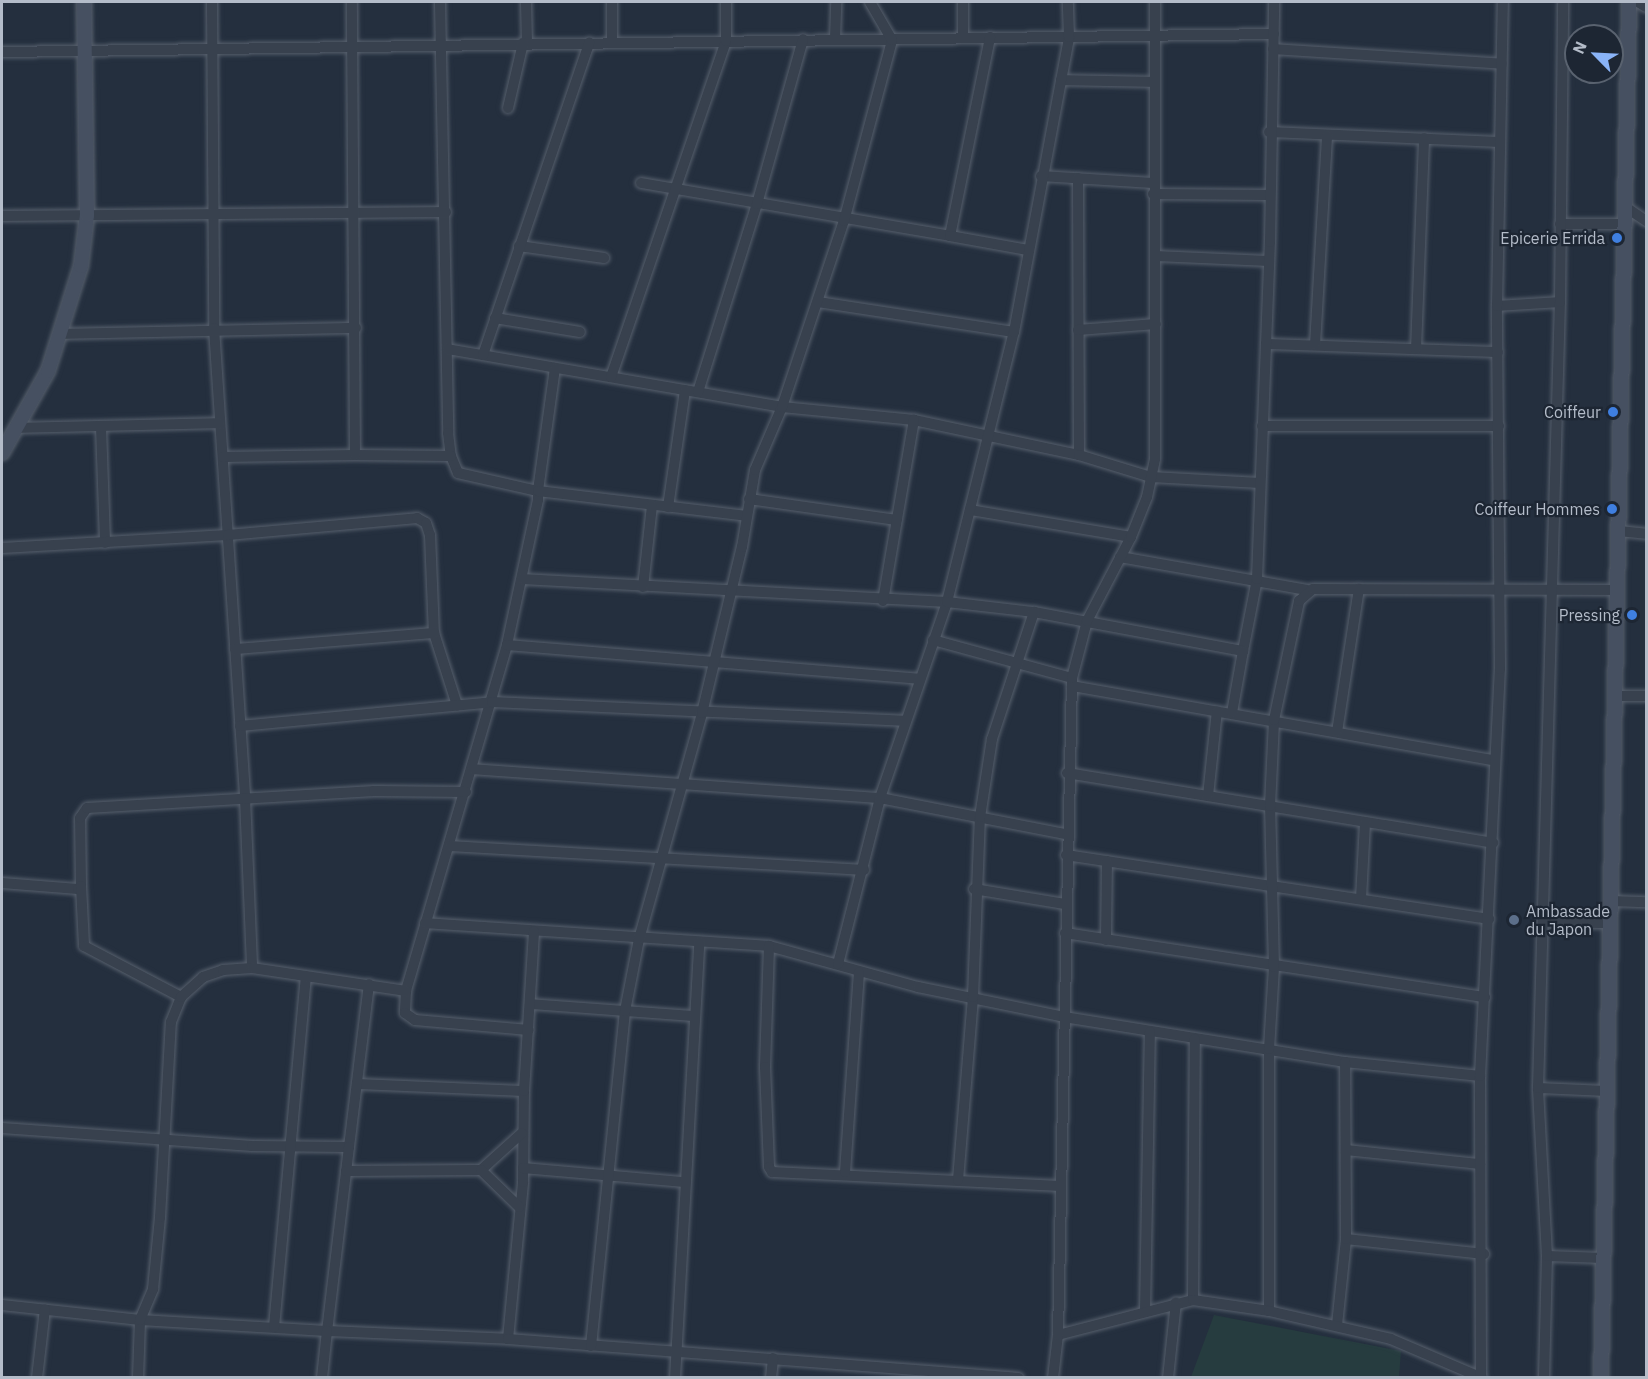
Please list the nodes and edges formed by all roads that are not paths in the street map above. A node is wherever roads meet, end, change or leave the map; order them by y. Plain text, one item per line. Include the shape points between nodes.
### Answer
1 (84, 2) edge
2 (212, 2) edge
3 (352, 2) edge
4 (440, 2) edge
5 (526, 2) edge
6 (612, 2) edge
7 (726, 2) edge
8 (836, 2) edge
9 (870, 2) edge
10 (963, 2) edge
11 (1068, 2) edge
12 (1155, 2) edge
13 (1274, 2) edge
14 (1503, 2) edge
15 (1563, 2) edge
16 (1629, 2) edge
17 (1638, 2) edge
18 (1647, 7) edge
19 (1274, 34) junction
20 (1155, 36) junction
21 (990, 37) junction
22 (963, 38) junction
23 (1069, 38) junction
24 (803, 39) junction
25 (835, 39) junction
26 (892, 40) junction
27 (726, 41) junction
28 (612, 42) junction
29 (589, 43) junction
30 (525, 44) junction
31 (442, 45) junction
32 (352, 46) junction
33 (212, 48) junction
34 (1274, 49) junction
35 (85, 50) junction
36 (2, 52) edge
37 (1502, 64) junction
38 (1061, 80) junction
39 (1154, 82) junction
40 (508, 108) dead end
41 (1269, 132) junction
42 (1327, 135) junction
43 (1424, 138) junction
44 (1500, 142) junction
45 (1041, 176) junction
46 (1078, 178) junction
47 (641, 183) dead end
48 (1153, 183) junction
49 (672, 189) junction
50 (1153, 194) junction
51 (1270, 195) junction
52 (757, 204) junction
53 (1624, 206) junction
54 (446, 212) junction
55 (355, 213) junction
56 (213, 214) junction
57 (87, 215) junction
58 (2, 216) edge
59 (844, 221) junction
60 (1647, 221) edge
61 (1560, 224) junction
62 (1623, 224) junction
63 (950, 236) junction
64 (519, 246) junction
65 (1028, 250) junction
66 (1155, 256) junction
67 (604, 258) dead end
68 (1269, 261) junction
69 (818, 302) junction
70 (1560, 302) junction
71 (1497, 306) junction
72 (495, 318) junction
73 (1156, 324) junction
74 (356, 327) junction
75 (214, 328) junction
76 (1078, 330) junction
77 (580, 332) dead end
78 (1014, 332) junction
79 (62, 334) junction
80 (1266, 344) junction
81 (1315, 345) junction
82 (447, 349) junction
83 (1416, 349) junction
84 (1498, 352) junction
85 (483, 355) junction
86 (555, 368) junction
87 (611, 377) junction
88 (685, 390) junction
89 (698, 392) junction
90 (782, 407) junction
91 (914, 420) junction
92 (220, 423) junction
93 (1262, 426) junction
94 (1499, 426) junction
95 (101, 427) junction
96 (18, 428) junction
97 (989, 435) junction
98 (2, 453) edge
99 (355, 455) junction
100 (1079, 455) junction
101 (451, 456) junction
102 (223, 457) junction
103 (1151, 477) junction
104 (1260, 483) junction
105 (538, 491) junction
106 (749, 499) junction
107 (652, 505) junction
108 (668, 507) junction
109 (970, 510) junction
110 (747, 516) junction
111 (897, 520) junction
112 (1619, 531) junction
113 (1647, 534) edge
114 (228, 535) junction
115 (1131, 537) junction
116 (105, 543) junction
117 (2, 548) edge
118 (1120, 556) junction
119 (522, 579) junction
120 (1257, 579) junction
121 (643, 587) junction
122 (1359, 589) junction
123 (1307, 590) junction
124 (1618, 590) junction
125 (730, 591) junction
126 (1500, 591) junction
127 (1549, 591) junction
128 (883, 601) junction
129 (947, 602) junction
130 (1034, 612) junction
131 (1087, 621) junction
132 (434, 633) junction
133 (933, 640) junction
134 (507, 645) junction
135 (235, 649) junction
136 (1243, 651) junction
137 (714, 662) junction
138 (1018, 663) junction
139 (919, 679) junction
140 (1072, 682) junction
141 (1615, 696) junction
142 (1647, 696) edge
143 (492, 702) junction
144 (457, 705) junction
145 (1217, 711) junction
146 (702, 712) junction
147 (1232, 713) junction
148 (1274, 720) junction
149 (904, 721) junction
150 (240, 726) junction
151 (1337, 732) junction
152 (1493, 760) junction
153 (472, 769) junction
154 (1067, 773) junction
155 (682, 782) junction
156 (466, 792) junction
157 (1208, 796) junction
158 (245, 798) junction
159 (880, 798) junction
160 (1270, 806) junction
161 (980, 817) junction
162 (1365, 822) junction
163 (1066, 834) junction
164 (1493, 843) junction
165 (450, 846) junction
166 (1066, 855) junction
167 (663, 859) junction
168 (1107, 861) junction
169 (864, 870) junction
170 (2, 883) edge
171 (81, 886) junction
172 (1269, 886) junction
173 (974, 889) junction
174 (1361, 899) junction
175 (1611, 901) junction
176 (1647, 902) edge
177 (1065, 904) junction
178 (1489, 919) junction
179 (1542, 922) junction
180 (425, 923) junction
181 (1610, 923) junction
182 (534, 931) junction
183 (1065, 933) junction
184 (639, 939) junction
185 (1106, 940) junction
186 (699, 942) junction
187 (769, 946) junction
188 (838, 964) junction
189 (1274, 967) junction
190 (252, 968) junction
191 (859, 972) junction
192 (306, 976) junction
193 (369, 984) junction
194 (406, 991) junction
195 (181, 997) junction
196 (973, 997) junction
197 (1485, 997) junction
198 (530, 1004) junction
199 (625, 1011) junction
200 (695, 1016) junction
201 (1064, 1017) junction
202 (529, 1030) junction
203 (1150, 1032) junction
204 (1195, 1039) junction
205 (1269, 1049) junction
206 (1345, 1062) junction
207 (1480, 1076) junction
208 (357, 1084) junction
209 (1538, 1088) junction
210 (524, 1091) junction
211 (1607, 1091) junction
212 (2, 1128) edge
213 (522, 1133) junction
214 (165, 1138) junction
215 (291, 1147) junction
216 (349, 1147) junction
217 (1346, 1150) junction
218 (1480, 1164) junction
219 (523, 1168) junction
220 (481, 1170) junction
221 (346, 1171) junction
222 (845, 1172) junction
223 (608, 1175) junction
224 (958, 1180) junction
225 (684, 1182) junction
226 (1061, 1186) junction
227 (519, 1207) junction
228 (1346, 1239) junction
229 (1484, 1254) junction
230 (1547, 1256) junction
231 (1604, 1258) junction
232 (1193, 1300) junction
233 (1176, 1302) junction
234 (2, 1305) edge
235 (45, 1310) junction
236 (1269, 1311) junction
237 (1144, 1312) junction
238 (140, 1320) junction
239 (1336, 1325) junction
240 (274, 1327) junction
241 (327, 1331) junction
242 (1058, 1335) junction
243 (508, 1340) junction
244 (591, 1346) junction
245 (678, 1351) junction
246 (773, 1358) junction
247 (879, 1366) junction
248 (965, 1375) edge
249 (37, 1377) edge
250 (138, 1377) edge
251 (322, 1377) edge
252 (675, 1377) edge
253 (771, 1377) edge
254 (878, 1377) edge
255 (1019, 1377) edge
256 (1053, 1377) edge
257 (1168, 1377) edge
258 (1482, 1377) edge
259 (1544, 1377) edge
260 (1601, 1377) edge

1 - 35 street
2 - 33 street
3 - 32 street
4 - 31 street
5 - 30 street
6 - 28 street
7 - 27 street
8 - 25 street
9 - 26 street
10 - 22 street
11 - 23 street
12 - 20 street
13 - 19 street
14 - 37 street
15 - 61 street
16 - 53 street
17 - 18 street
19 - 20 street
19 - 34 street
20 - 23 street
20 - 39 street
21 - 22 street
21 - 23 street
21 - 63 street
22 - 26 street
23 - 38 street
24 - 25 street
24 - 27 street
24 - 52 street
25 - 26 street
26 - 59 street
27 - 28 street
27 - 49 street
28 - 29 street
29 - 30 street
29 - 64 street
30 - 31 street
30 - 40 street
31 - 32 street
31 - 54 street
32 - 33 street
32 - 55 street
33 - 35 street
33 - 56 street
34 - 37 street
34 - 41 street
35 - 36 street
35 - 57 street
37 - 44 street
38 - 39 street
38 - 45 street
39 - 48 street
41 - 42 street
41 - 51 street
42 - 43 street
42 - 81 street
43 - 44 street
43 - 83 street
44 - 71 street
45 - 46 street
45 - 65 street
46 - 48 street
46 - 76 street
47 - 49 street
48 - 50 street
49 - 52 street
49 - 87 street
50 - 51 street
50 - 66 street
51 - 68 street
52 - 59 street
52 - 89 street
53 - 60 street
53 - 62 street
54 - 55 street
54 - 82 street
55 - 56 street
55 - 74 street
56 - 57 street
56 - 75 street
57 - 58 street
57 - 79 street via 81,266
59 - 63 street
59 - 69 street
61 - 62 street
61 - 70 street
62 - 112 street
63 - 65 street
64 - 67 street
64 - 72 street
65 - 78 street
66 - 68 street
66 - 73 street
68 - 80 street
69 - 78 street
69 - 90 street
70 - 71 street
70 - 127 street
71 - 84 street
72 - 77 street
72 - 85 street
73 - 76 street
73 - 103 street via 1158,407
74 - 75 street
74 - 99 street
75 - 79 street
75 - 92 street
76 - 100 street
78 - 97 street
79 - 96 street via 48,371
80 - 81 street
80 - 93 street
81 - 83 street
82 - 85 street
82 - 101 street
83 - 84 street
84 - 94 street
85 - 86 street
86 - 87 street
86 - 105 street
87 - 88 street
88 - 89 street
88 - 108 street
89 - 90 street
90 - 91 street
90 - 106 street via 755,470
91 - 97 street
91 - 111 street
92 - 95 street
92 - 102 street
93 - 94 street
93 - 104 street
94 - 126 street
95 - 96 street
95 - 116 street
96 - 98 street
97 - 100 street
97 - 109 street
99 - 101 street
99 - 102 street
100 - 103 street
101 - 105 street via 458,473 466,477
102 - 114 street
103 - 104 street
103 - 115 street
104 - 120 street
105 - 107 street
105 - 119 street
106 - 110 street
106 - 111 street
107 - 108 street
107 - 121 street
108 - 110 street
109 - 115 street
109 - 129 street
110 - 125 street
111 - 128 street
112 - 113 street
112 - 124 street
114 - 116 street
114 - 132 street via 417,518 426,523 430,535
114 - 135 street
115 - 118 street
116 - 117 street
118 - 120 street
118 - 131 street
119 - 121 street
119 - 134 street
120 - 123 street
120 - 136 street
121 - 125 street
122 - 123 street
122 - 126 street
122 - 151 street
123 - 148 street via 1299,601
124 - 127 street
124 - 141 street
125 - 128 street
125 - 137 street
126 - 127 street
126 - 152 street
127 - 179 street
128 - 129 street
129 - 130 street
129 - 133 street
130 - 131 street
130 - 138 street
131 - 136 street
131 - 140 street
132 - 135 street
132 - 144 street
133 - 138 street
133 - 139 street
134 - 137 street
134 - 143 street
135 - 150 street
136 - 147 street
137 - 139 street
137 - 146 street
138 - 140 street
138 - 161 street via 992,739
139 - 149 street
140 - 145 street
140 - 154 street
141 - 142 street
141 - 175 street
143 - 144 street
143 - 146 street
143 - 153 street
144 - 150 street
145 - 147 street
145 - 157 street
146 - 149 street
146 - 155 street
147 - 148 street
148 - 151 street
148 - 160 street
149 - 159 street
150 - 158 street
151 - 152 street
152 - 164 street
153 - 155 street
153 - 156 street
154 - 157 street
154 - 163 street
155 - 159 street
155 - 167 street
156 - 158 street via 374,791
156 - 165 street
157 - 160 street
158 - 171 street via 87,808 80,818
158 - 190 street
159 - 161 street
159 - 169 street
160 - 162 street
160 - 172 street
161 - 163 street
161 - 173 street
162 - 164 street
162 - 174 street
163 - 166 street
164 - 178 street
165 - 167 street
165 - 180 street
166 - 168 street
166 - 177 street
167 - 169 street
167 - 184 street
168 - 172 street
168 - 185 street
169 - 188 street
170 - 171 street
171 - 195 street via 84,946
172 - 174 street
172 - 189 street
173 - 177 street
173 - 196 street
174 - 178 street
175 - 176 street
175 - 181 street
177 - 183 street
178 - 197 street
179 - 181 street
179 - 209 street
180 - 182 street
180 - 194 street
181 - 211 street
182 - 184 street
182 - 198 street
183 - 185 street
183 - 201 street
184 - 186 street
184 - 199 street
185 - 189 street
186 - 187 street
186 - 200 street
187 - 188 street
187 - 222 street via 765,1067 769,1167 779,1174
188 - 191 street
189 - 197 street
189 - 205 street
190 - 192 street
190 - 195 street via 223,970 203,977
191 - 196 street
191 - 222 street
192 - 193 street
192 - 215 street
193 - 194 street
193 - 208 street
194 - 202 street via 408,1019
195 - 214 street via 171,1022
196 - 201 street
196 - 224 street
197 - 207 street
198 - 199 street
198 - 202 street
199 - 200 street
199 - 223 street
200 - 225 street
201 - 203 street
201 - 226 street
202 - 210 street
203 - 204 street
203 - 237 street
204 - 205 street
204 - 232 street
205 - 206 street
205 - 236 street
206 - 207 street
206 - 217 street
207 - 218 street
208 - 210 street
208 - 216 street
209 - 211 street
209 - 230 street
210 - 213 street
211 - 231 street
212 - 214 street
213 - 219 street
213 - 220 street
214 - 215 street
214 - 238 street via 153,1289
215 - 216 street
215 - 240 street
216 - 221 street
217 - 218 street
217 - 228 street
218 - 229 street
219 - 223 street
219 - 227 street
220 - 221 street
220 - 227 street
221 - 241 street
222 - 224 street
223 - 225 street
223 - 244 street
224 - 226 street
225 - 245 street
226 - 242 street
227 - 243 street
228 - 229 street
228 - 239 street
229 - 258 street
230 - 231 street
230 - 259 street
231 - 260 street
232 - 233 street
232 - 236 street
233 - 237 street
233 - 257 street
234 - 235 street
235 - 238 street
235 - 249 street
236 - 239 street
237 - 242 street
238 - 240 street
238 - 250 street
239 - 258 street via 1401,1341
240 - 241 street
241 - 243 street
241 - 251 street
242 - 256 street
243 - 244 street
244 - 245 street
245 - 246 street
245 - 252 street
246 - 247 street
246 - 253 street
247 - 248 street
247 - 254 street
248 - 255 street

